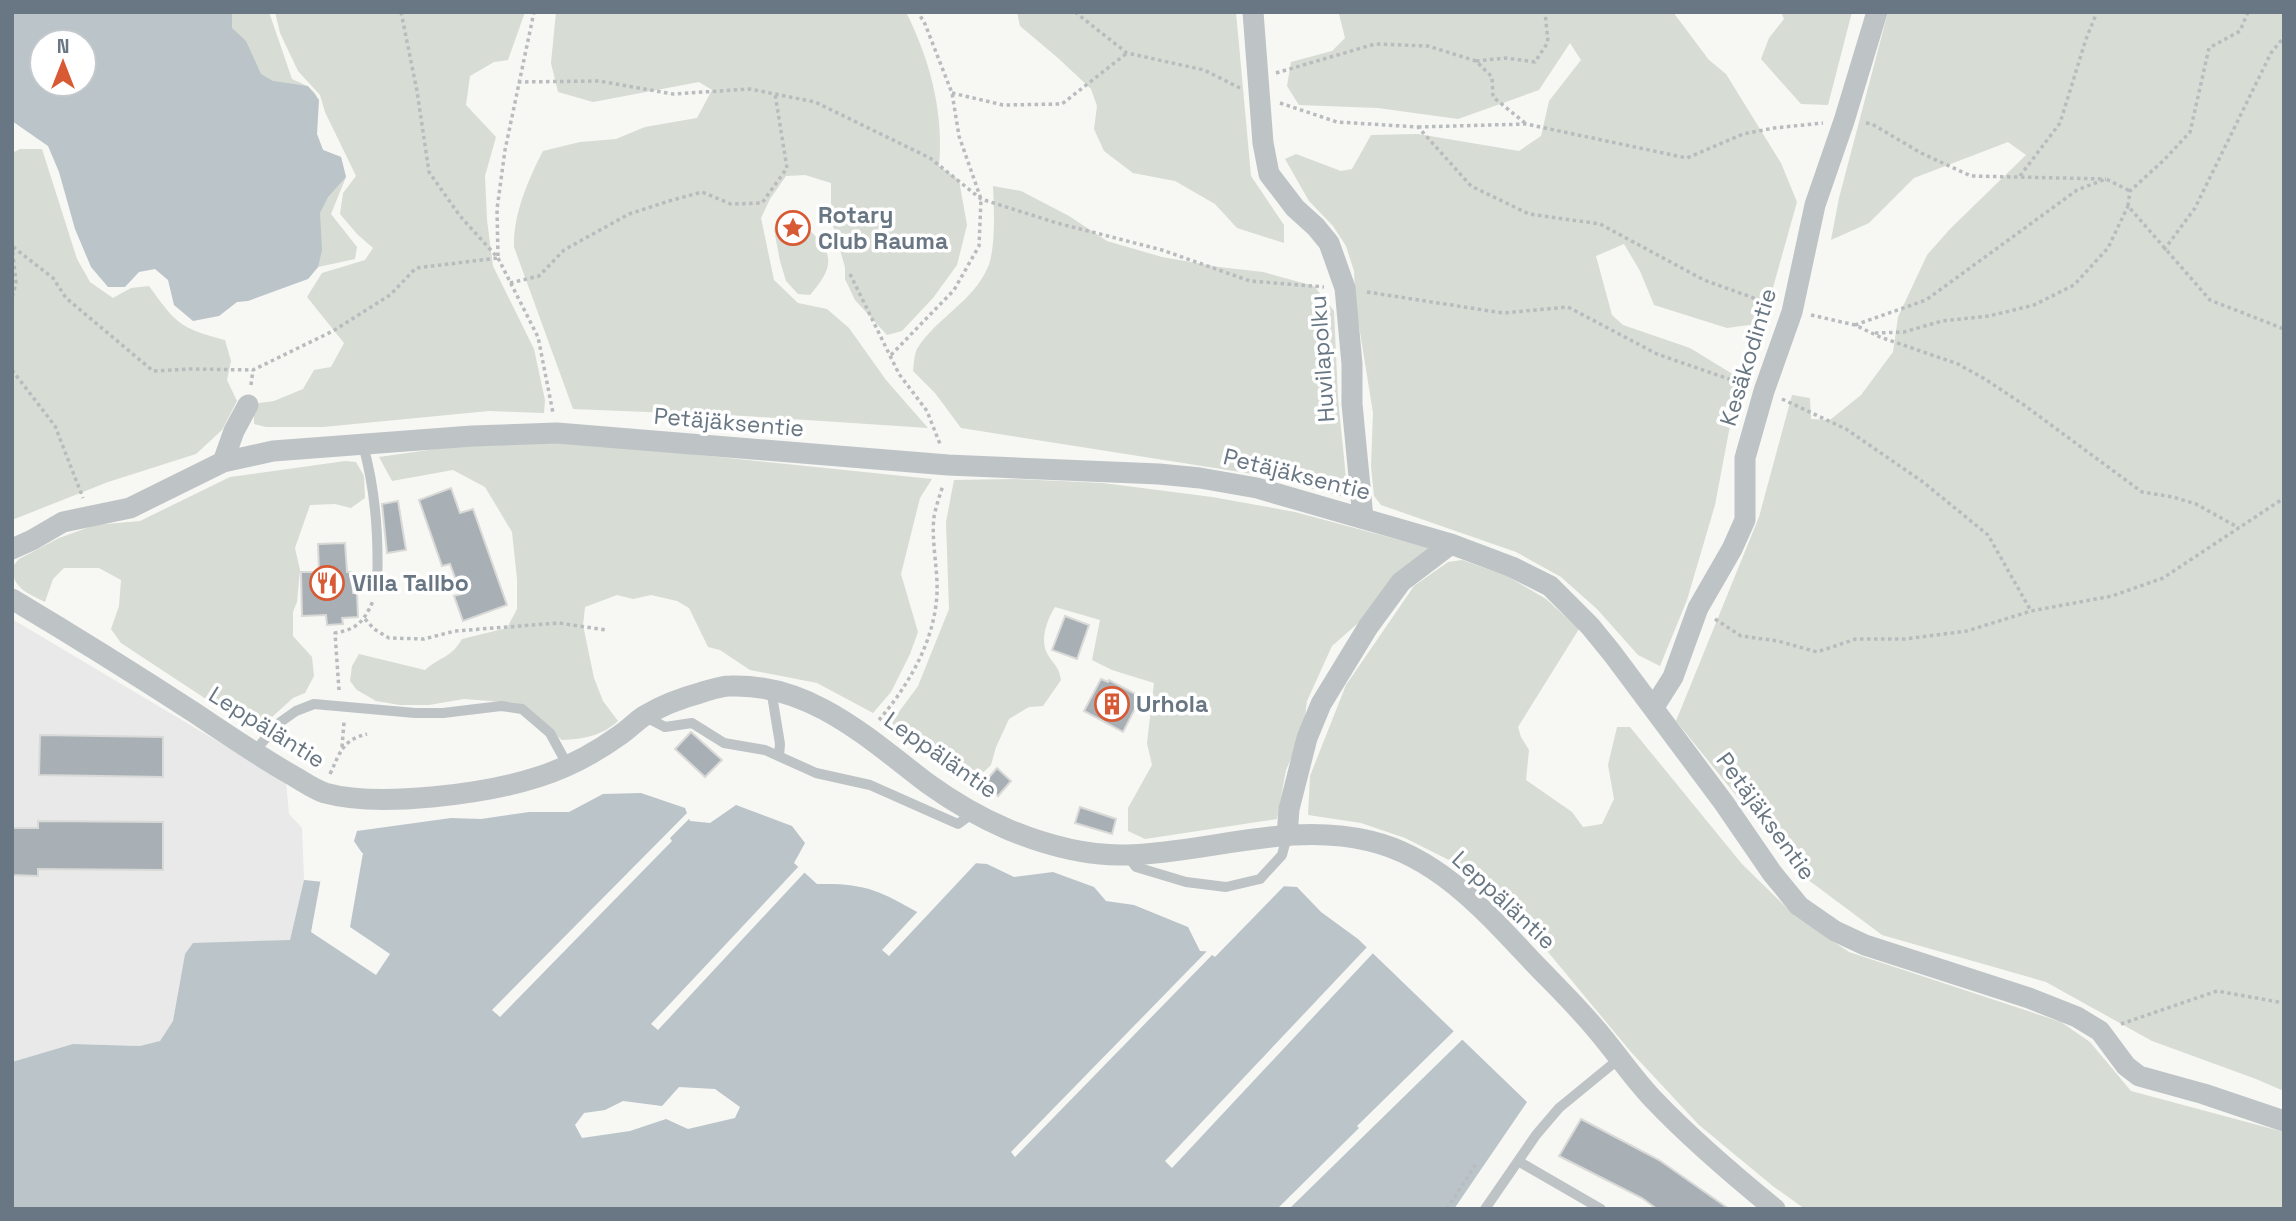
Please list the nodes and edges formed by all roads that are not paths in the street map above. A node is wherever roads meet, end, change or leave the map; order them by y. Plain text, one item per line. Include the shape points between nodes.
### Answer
1 (1253, 12) edge
2 (1877, 12) edge
3 (248, 405) dead end
4 (363, 445) junction
5 (223, 462) junction
6 (1363, 517) junction
7 (1451, 544) junction
8 (12, 549) edge
9 (377, 587) road end
10 (12, 599) edge
11 (771, 689) junction
12 (1654, 707) junction
13 (644, 716) junction
14 (253, 752) junction
15 (779, 756) junction
16 (568, 766) junction
17 (973, 813) junction
18 (1287, 836) junction
19 (1127, 856) junction
20 (1620, 1058) junction
21 (2284, 1121) edge
22 (1518, 1161) junction
23 (1485, 1209) edge
24 (1601, 1209) edge
25 (1775, 1209) edge

1 - 6 street, Huvilapolku via 1269,174 1329,243 1345,288
2 - 12 street, Kesäkodintie via 1815,205 1792,312 1745,458 1745,520 1698,608 1673,677
3 - 5 street
4 - 5 street, Petäjäksentie via 273,451
4 - 6 street, Petäjäksentie via 557,433 948,465 1200,478 1257,488
4 - 9 lane via 378,551
5 - 8 street, Petäjäksentie via 130,508 63,522
6 - 7 street, Petäjäksentie
7 - 12 street, Petäjäksentie via 1550,586 1590,626
7 - 18 street via 1401,582 1321,704 1307,738
10 - 14 street, Leppäläntie
11 - 13 street, Leppäläntie via 726,686 682,698
11 - 15 lane
11 - 17 street, Leppäläntie via 801,698 866,734
12 - 21 street, Petäjäksentie via 1772,873 1799,906 1835,931 2077,1017 2099,1031 2139,1076
13 - 15 lane via 665,727 692,723 724,743
13 - 16 street, Leppäläntie
14 - 16 street, Leppäläntie via 321,792 356,799 434,797 507,786
14 - 16 lane via 279,723 314,704 415,713 484,707 522,709 550,733
15 - 17 lane via 816,773 870,785 958,824
17 - 19 street, Leppäläntie via 1056,845 1090,854
18 - 19 street, Leppäläntie
18 - 19 lane via 1282,856 1260,879 1226,887 1186,882 1136,867
18 - 20 street, Leppäläntie via 1368,840 1395,849 1451,881 1505,932
20 - 22 lane via 1559,1108
20 - 25 street, Leppäläntie via 1650,1096 1713,1158
22 - 23 lane
22 - 24 lane

